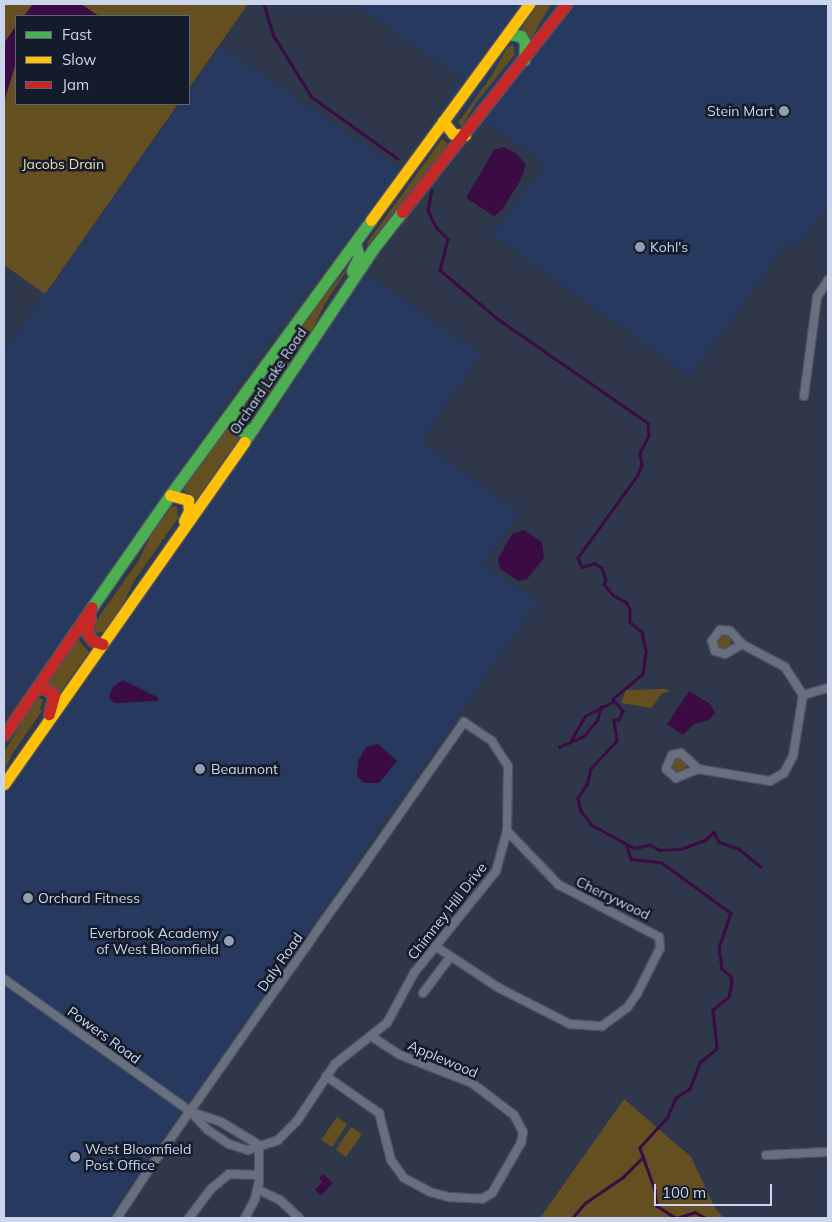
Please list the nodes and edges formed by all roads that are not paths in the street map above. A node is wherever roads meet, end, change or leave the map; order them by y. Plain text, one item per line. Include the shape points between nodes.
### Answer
1 (529, 4) edge
2 (566, 4) edge
3 (508, 34) junction
4 (524, 60) junction
5 (443, 121) junction
6 (465, 135) junction
7 (355, 244) junction
8 (828, 280) edge
9 (344, 294) junction
10 (804, 396) dead end
11 (239, 400) junction
12 (253, 430) junction
13 (170, 494) junction
14 (174, 543) junction
15 (93, 608) junction
16 (103, 644) junction
17 (742, 644) dead end
18 (37, 688) junction
19 (828, 688) edge
20 (803, 695) junction
21 (464, 722) joint
22 (42, 729) junction
23 (4, 736) edge
24 (698, 769) dead end
25 (4, 784) edge
26 (507, 830) junction
27 (435, 946) junction
28 (451, 956) junction
29 (4, 979) edge
30 (423, 994) dead end
31 (371, 1036) junction
32 (326, 1076) junction
33 (190, 1111) junction
34 (236, 1132) junction
35 (229, 1144) junction
36 (259, 1145) junction
37 (828, 1152) edge
38 (766, 1155) dead end
39 (258, 1175) junction
40 (257, 1189) junction
41 (117, 1218) edge
42 (189, 1218) edge
43 (244, 1218) edge
44 (298, 1218) edge

1 - 3 main road, Orchard Lake Road
2 - 4 main road, Orchard Lake Road
3 - 4 main road via 514,32 521,36 525,43
3 - 5 main road, Orchard Lake Road
4 - 6 main road, Orchard Lake Road
5 - 6 main road via 453,134
5 - 7 main road, Orchard Lake Road
6 - 9 main road, Orchard Lake Road via 373,250
7 - 9 main road via 359,256
7 - 11 main road, Orchard Lake Road
8 - 10 street via 817,297
9 - 12 main road, Orchard Lake Road
11 - 12 main road via 236,426 242,431
11 - 13 main road, Orchard Lake Road
12 - 14 main road, Orchard Lake Road
13 - 14 main road via 184,497 190,505
13 - 15 main road, Orchard Lake Road
14 - 16 main road, Orchard Lake Road
15 - 16 main road via 87,633 93,641
15 - 18 main road, Orchard Lake Road
16 - 22 main road, Orchard Lake Road
17 - 20 street via 785,667
18 - 22 main road via 46,688 54,695
18 - 23 main road, Orchard Lake Road
19 - 20 street
20 - 24 street via 793,756 790,765 777,778 758,780
21 - 26 street, Chimney Hill Drive via 492,741 508,766
21 - 33 street, Daly Road
22 - 25 main road, Orchard Lake Road
26 - 27 street, Chimney Hill Drive via 496,871
26 - 28 street, Cherrywood via 559,885 659,937 657,954 627,1008 602,1026 586,1027 570,1024 532,1006
27 - 28 street, Cherrywood
27 - 31 street, Chimney Hill Drive via 414,973 387,1023
28 - 30 street
29 - 33 street, Powers Road
31 - 32 street, Chimney Hill Drive via 346,1052
31 - 32 street, Applewood via 400,1055 472,1083 514,1115 523,1132 521,1144 492,1193 482,1199 449,1197 430,1192 404,1178 392,1160 379,1113
32 - 36 street, Chimney Hill Drive via 297,1121 278,1140
33 - 34 street via 221,1122
33 - 35 street via 208,1130
33 - 41 street, Daly Road
34 - 35 street
34 - 36 street
35 - 36 street, Chimney Hill Drive via 248,1150
36 - 39 street
37 - 38 street
39 - 40 street
39 - 42 street via 229,1174 211,1188
40 - 43 street
40 - 44 street via 280,1200

